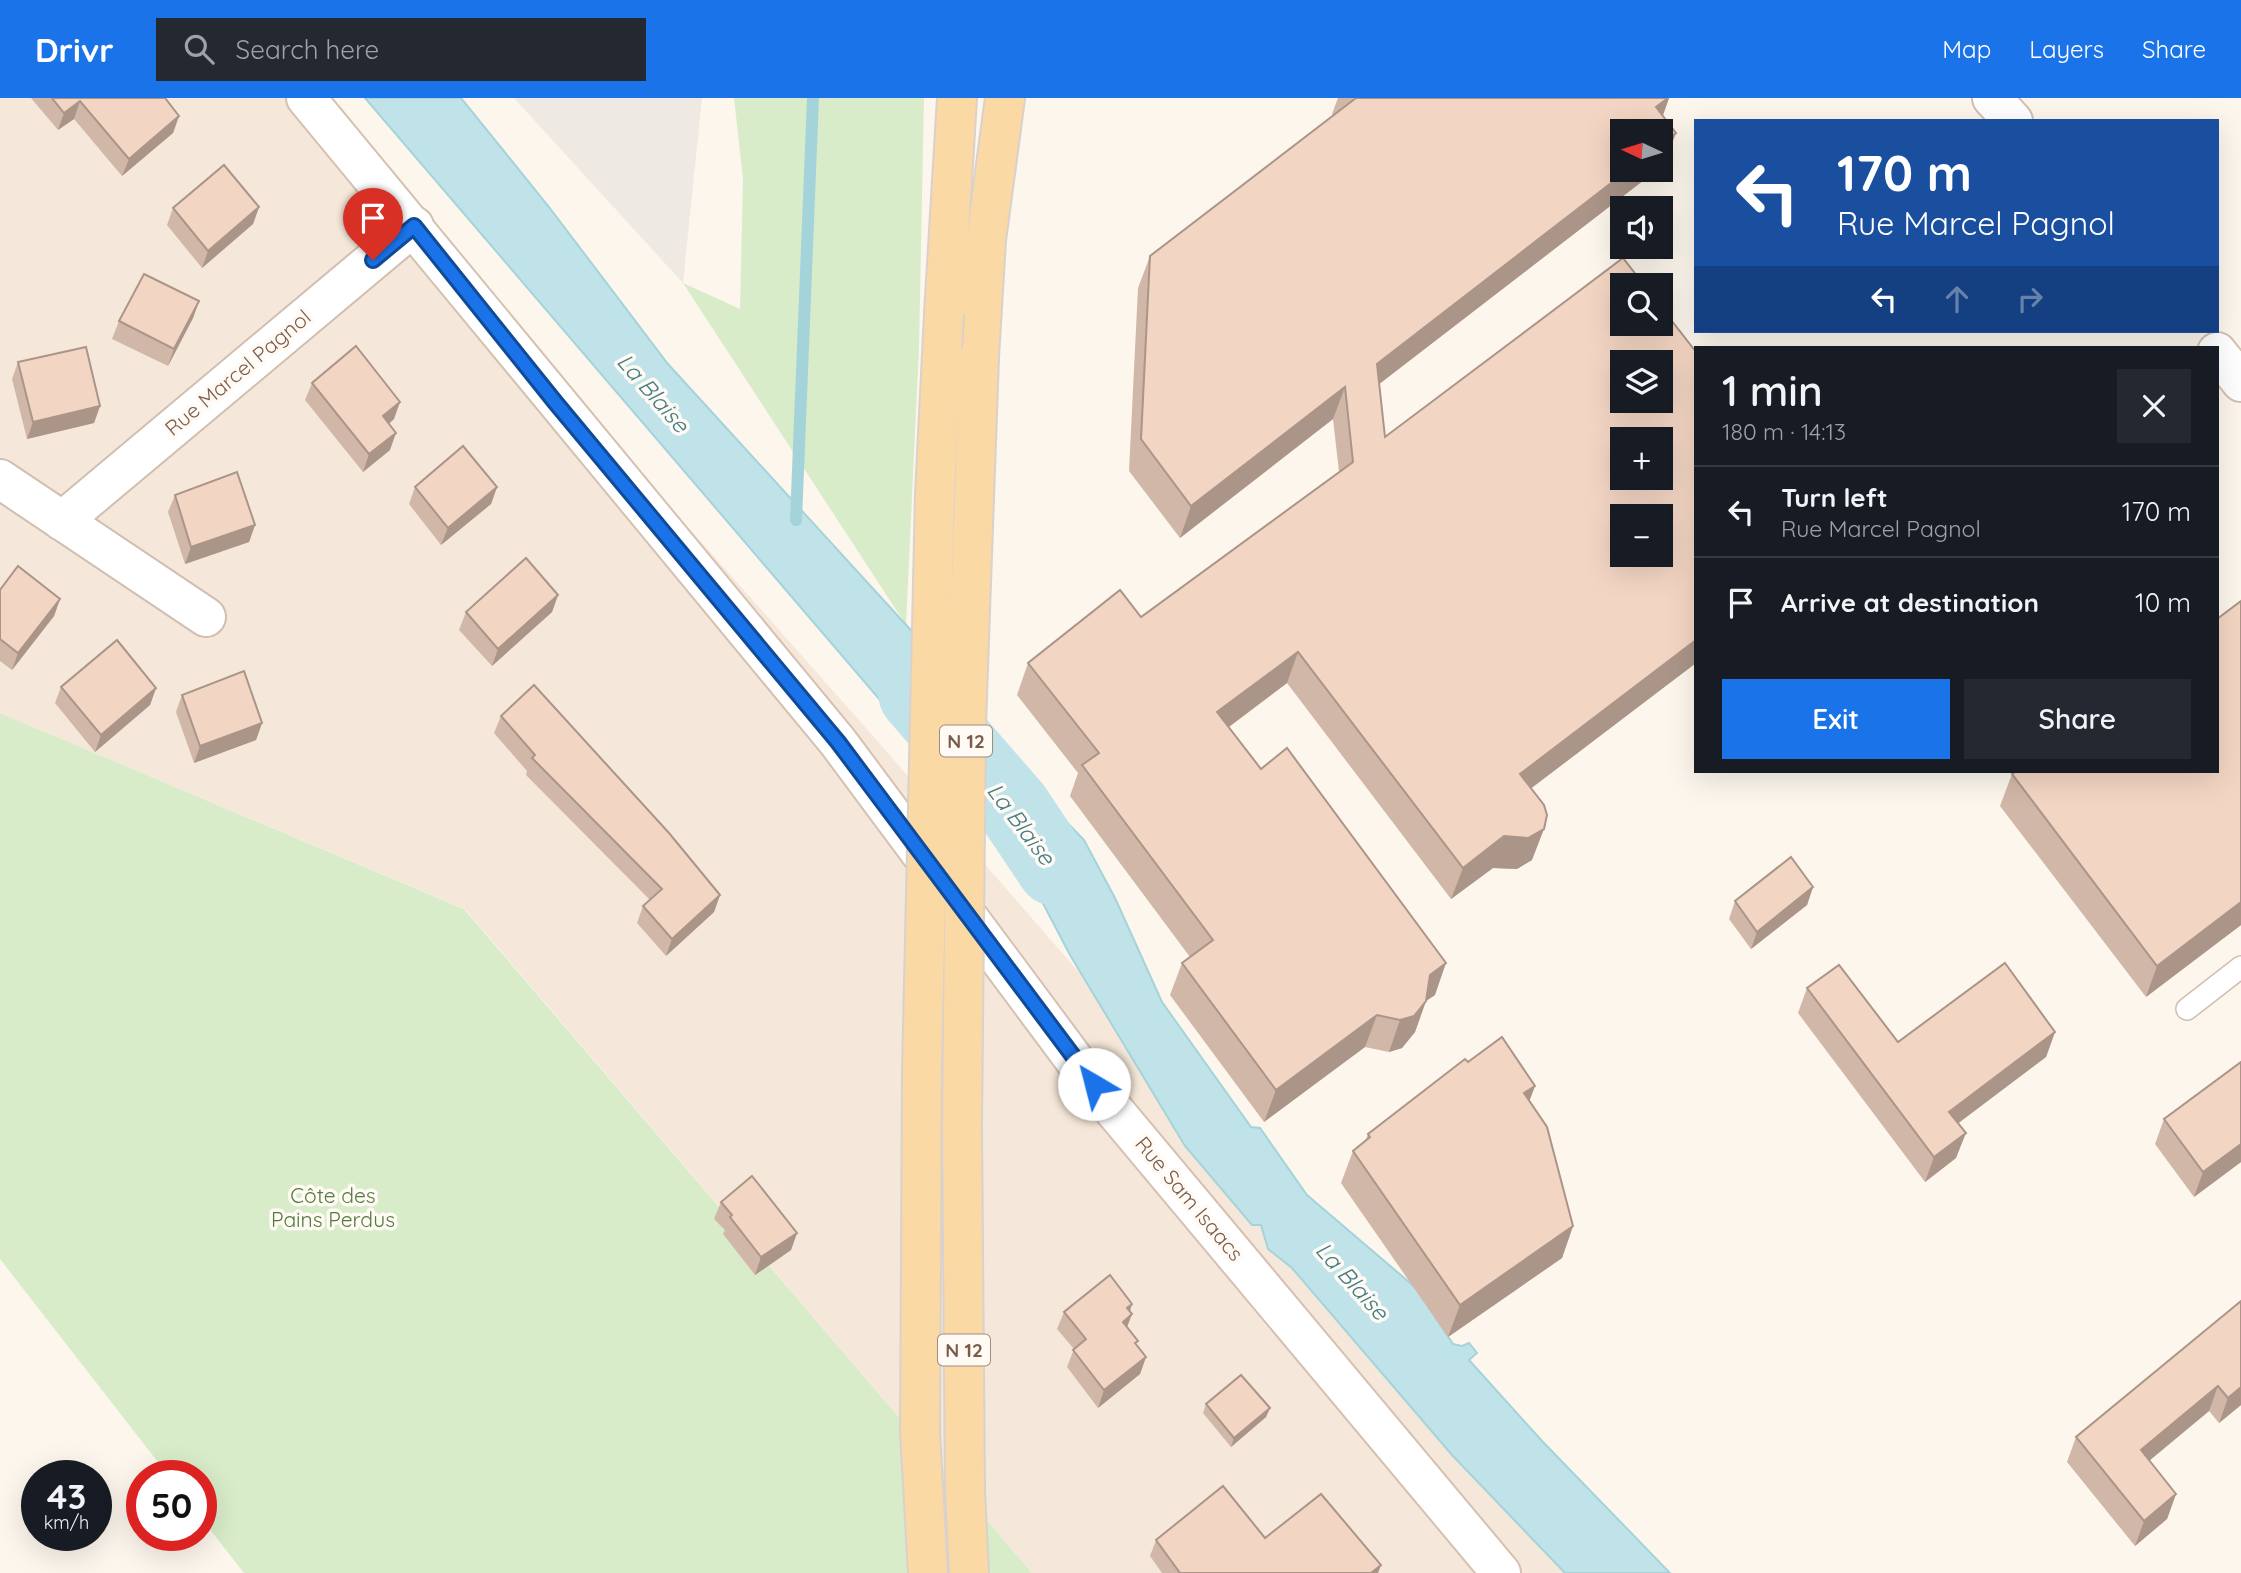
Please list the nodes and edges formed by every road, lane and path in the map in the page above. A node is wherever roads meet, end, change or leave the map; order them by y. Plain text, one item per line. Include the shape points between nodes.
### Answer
1 (306, 98) edge
2 (957, 98) edge
3 (1005, 98) edge
4 (1992, 98) edge
5 (2011, 119) edge
6 (414, 226) junction
7 (2219, 354) edge
8 (2241, 382) edge
9 (0, 479) edge
10 (62, 520) junction
11 (206, 617) dead end
12 (2241, 967) edge
13 (2187, 1009) dead end
14 (928, 1573) edge
15 (969, 1573) edge
16 (1501, 1573) edge

1 - 6 main road, Rue Sam Isaacs
2 - 14 main road, N 12, bridge via 935,494 922,1072 920,1432
3 - 15 main road, N 12, bridge via 986,240 967,711 962,1126
4 - 5 main road
6 - 10 main road, Rue Marcel Pagnol
6 - 16 main road, Rue Sam Isaacs via 838,742 1094,1084
7 - 8 main road
9 - 10 main road
10 - 11 main road
12 - 13 lane

